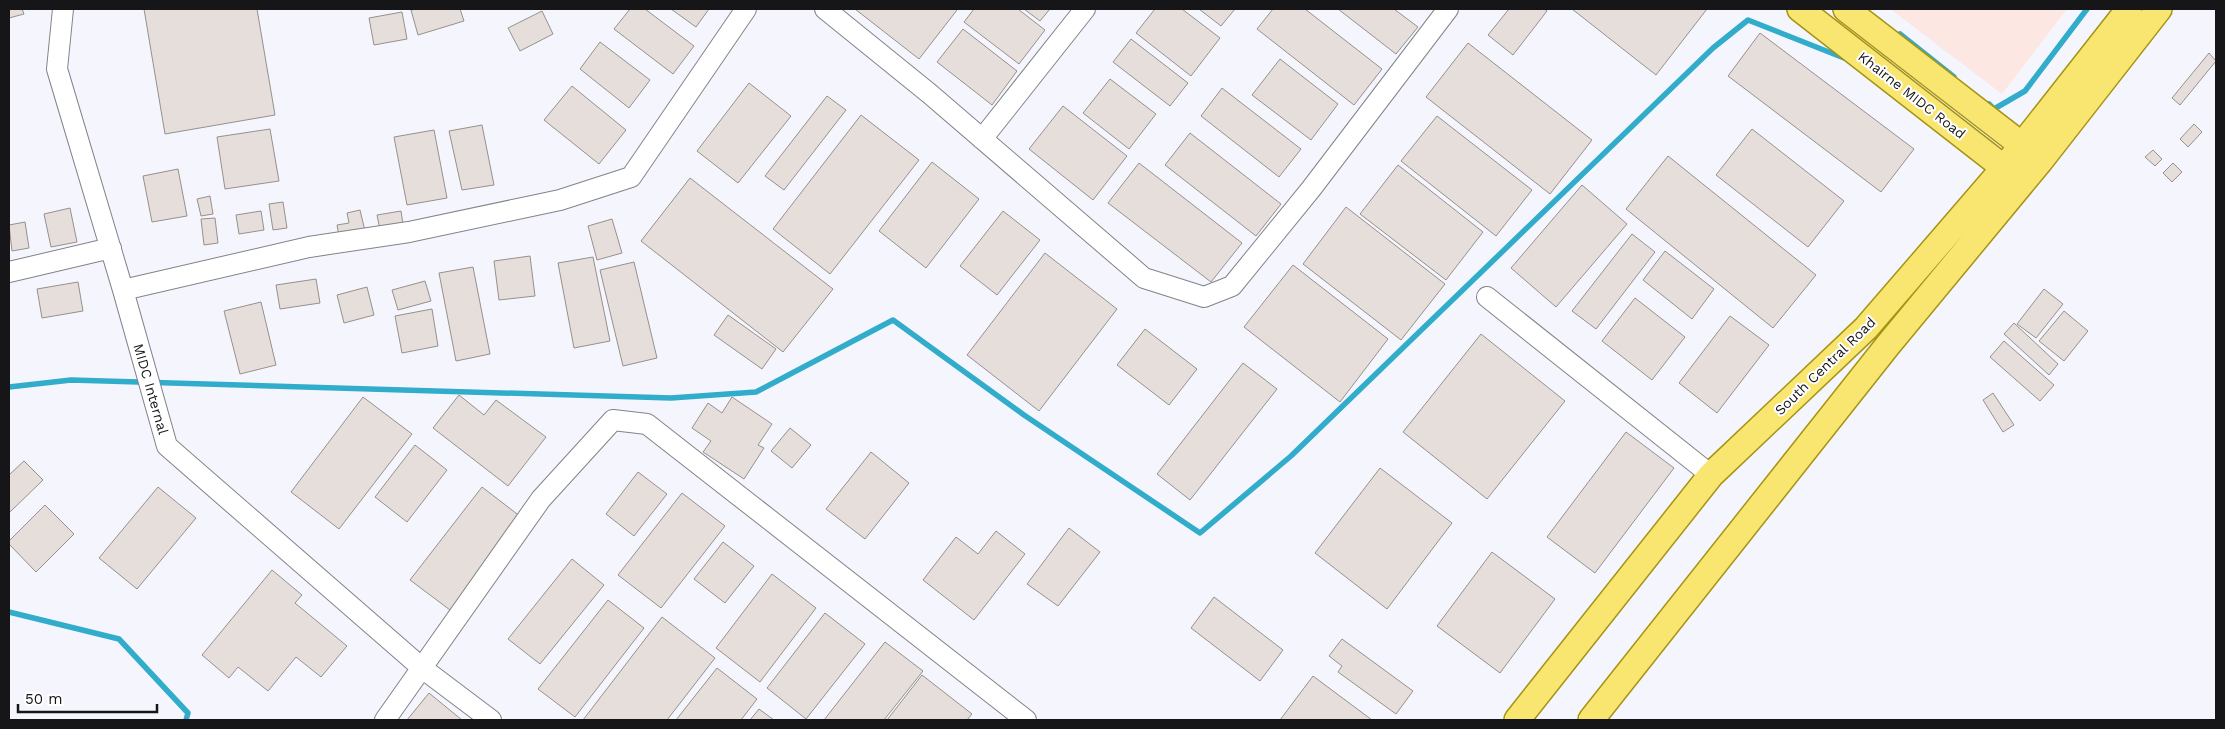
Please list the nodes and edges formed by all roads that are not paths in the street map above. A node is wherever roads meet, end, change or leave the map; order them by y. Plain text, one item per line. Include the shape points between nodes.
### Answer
1 (64, 9) edge
2 (746, 9) edge
3 (825, 9) edge
4 (1085, 9) edge
5 (1448, 9) edge
6 (1800, 9) edge
7 (2129, 9) edge
8 (2159, 9) edge
9 (1852, 11) edge
10 (1836, 37) junction
11 (982, 139) junction
12 (2032, 152) junction
13 (2013, 175) junction
14 (111, 248) junction
15 (9, 272) edge
16 (123, 290) junction
17 (1487, 297) dead end
18 (1711, 476) junction
19 (422, 668) junction
20 (385, 720) edge
21 (491, 720) edge
22 (1026, 720) edge
23 (1517, 720) edge
24 (1591, 720) edge

1 - 14 street, MIDC Internal via 57,68
2 - 16 street via 632,177 560,200 408,232 309,247
3 - 11 street
4 - 11 street
5 - 11 street via 1311,189 1232,286 1204,296 1144,278
6 - 10 main road, Khairne MIDC Road
7 - 12 main road, South Central Road
8 - 12 main road, South Central Road
9 - 10 street
9 - 12 main road, Khairne MIDC Road
10 - 13 main road, Khairne MIDC Road
12 - 13 main road, South Central Road
13 - 18 main road, South Central Road via 1866,328
13 - 24 main road, South Central Road via 1888,345
14 - 15 street
14 - 16 street, MIDC Internal
16 - 19 street, MIDC Internal via 167,446
17 - 18 street
18 - 23 main road, South Central Road
19 - 20 street
19 - 21 street, MIDC Internal
19 - 22 street via 541,500 613,420 647,424

